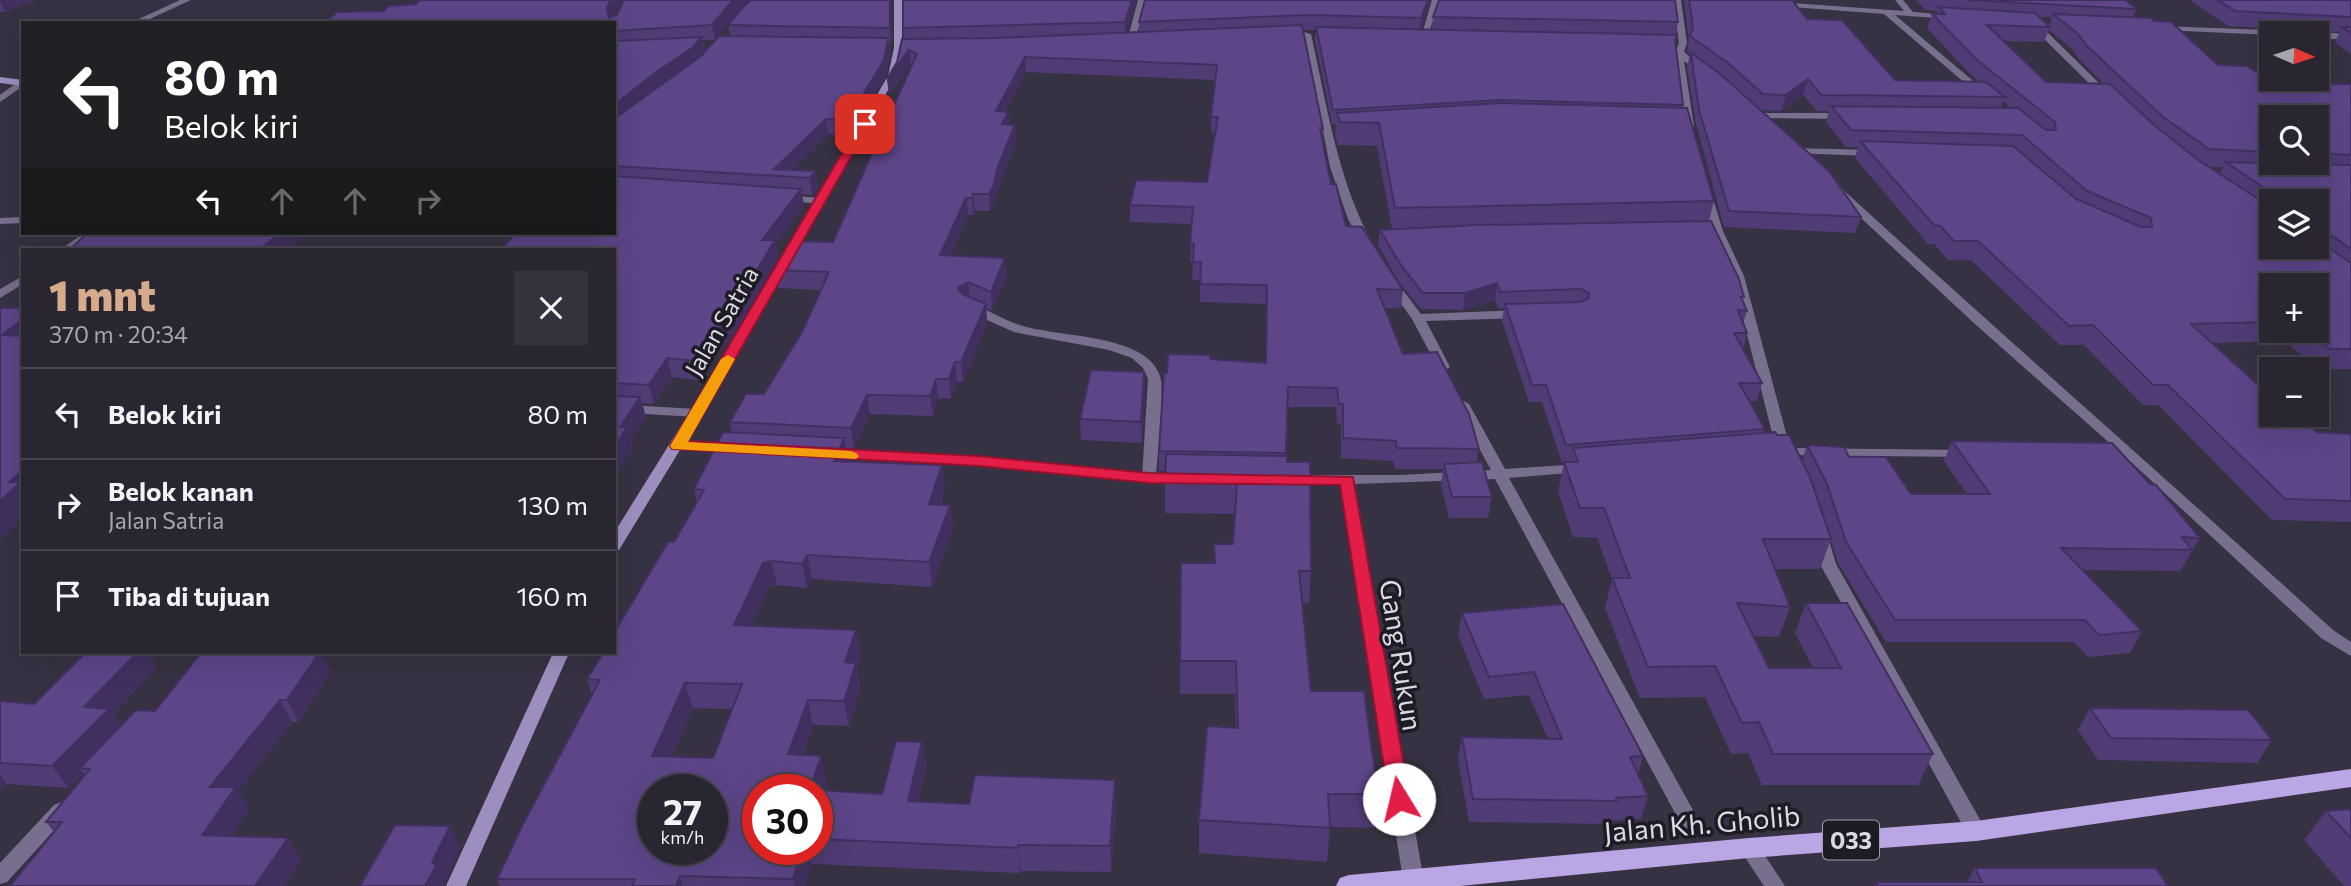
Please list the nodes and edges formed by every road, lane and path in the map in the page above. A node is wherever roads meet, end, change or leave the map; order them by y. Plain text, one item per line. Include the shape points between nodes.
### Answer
1 (187, 0) edge
2 (898, 0) edge
3 (1142, 0) edge
4 (1436, 0) edge
5 (1677, 0) edge
6 (1899, 0) edge
7 (1762, 3) edge
8 (1887, 13) junction
9 (1910, 14) junction
10 (1965, 18) edge
11 (139, 21) edge
12 (2020, 22) edge
13 (2033, 23) junction
14 (2047, 23) edge
15 (2156, 28) edge
16 (2259, 32) edge
17 (1307, 34) edge
18 (1411, 35) edge
19 (1424, 35) junction
20 (1438, 36) edge
21 (2329, 36) edge
22 (2351, 37) edge
23 (1131, 41) junction
24 (1144, 41) edge
25 (1118, 42) edge
26 (1670, 42) edge
27 (1681, 48) junction
28 (1710, 76) edge
29 (0, 80) edge
30 (21, 82) edge
31 (21, 83) edge
32 (0, 99) edge
33 (1990, 100) edge
34 (2112, 101) edge
35 (1853, 116) edge
36 (1685, 129) edge
37 (1784, 143) junction
38 (1888, 153) edge
39 (1703, 183) edge
40 (777, 198) edge
41 (819, 201) junction
42 (21, 220) edge
43 (0, 221) edge
44 (1704, 231) edge
45 (1717, 231) junction
46 (88, 235) edge
47 (1371, 243) edge
48 (68, 248) edge
49 (1385, 273) edge
50 (21, 280) edge
51 (0, 294) edge
52 (969, 307) edge
53 (1538, 313) edge
54 (1418, 318) junction
55 (616, 408) edge
56 (695, 413) junction
57 (678, 446) junction
58 (744, 450) edge
59 (1784, 452) junction
60 (811, 454) edge
61 (1757, 454) edge
62 (1980, 455) edge
63 (2092, 456) edge
64 (2134, 457) junction
65 (1594, 467) edge
66 (1795, 473) edge
67 (1499, 475) junction
68 (1149, 478) junction
69 (1201, 478) edge
70 (1279, 479) edge
71 (1347, 481) junction
72 (1814, 517) edge
73 (616, 542) edge
74 (2351, 650) edge
75 (561, 654) edge
76 (2351, 778) edge
77 (77, 793) edge
78 (1689, 821) dead end
79 (1976, 831) junction
80 (1749, 848) junction
81 (0, 876) edge
82 (1415, 882) edge
83 (457, 886) edge
84 (1349, 886) edge
85 (1775, 886) edge

1 - 11 street
2 - 41 street, Jalan Satria via 898,48 892,76
3 - 23 street
4 - 19 street
5 - 27 street
6 - 9 street
7 - 8 street
8 - 9 street
8 - 33 street
9 - 10 street
12 - 13 street
13 - 14 street
13 - 34 street
15 - 16 street
17 - 47 street via 1347,207
18 - 19 street
19 - 20 street
21 - 22 street
23 - 24 street
23 - 25 street
26 - 27 street
27 - 28 street
27 - 36 street
29 - 30 street
31 - 32 street
35 - 37 street via 1751,112
37 - 38 street
37 - 64 street
39 - 45 street
40 - 41 street
41 - 56 street, Jalan Satria
42 - 43 street
44 - 45 street
45 - 59 street via 1738,276
46 - 48 street
49 - 54 street
50 - 51 street
52 - 68 street via 1018,329 1137,355 1149,366 1155,379
53 - 54 street
54 - 67 street
55 - 56 street
56 - 57 street, Jalan Satria
57 - 58 street
57 - 73 street, Jalan Satria
59 - 61 street
59 - 62 street
59 - 66 street
60 - 68 street via 979,461
63 - 64 street
64 - 74 street via 2327,634
65 - 67 street
67 - 71 street
67 - 78 street
68 - 69 street
70 - 71 street
71 - 82 street, Gang Rukun
72 - 79 street via 1828,564
75 - 83 street
76 - 79 main road, Jalan Kh. Gholib / 033
77 - 81 street
79 - 80 main road, Jalan Kh. Gholib / 033
80 - 82 main road, Jalan Kh. Gholib / 033
80 - 85 street
82 - 84 main road, Jalan Kh. Gholib / 033

